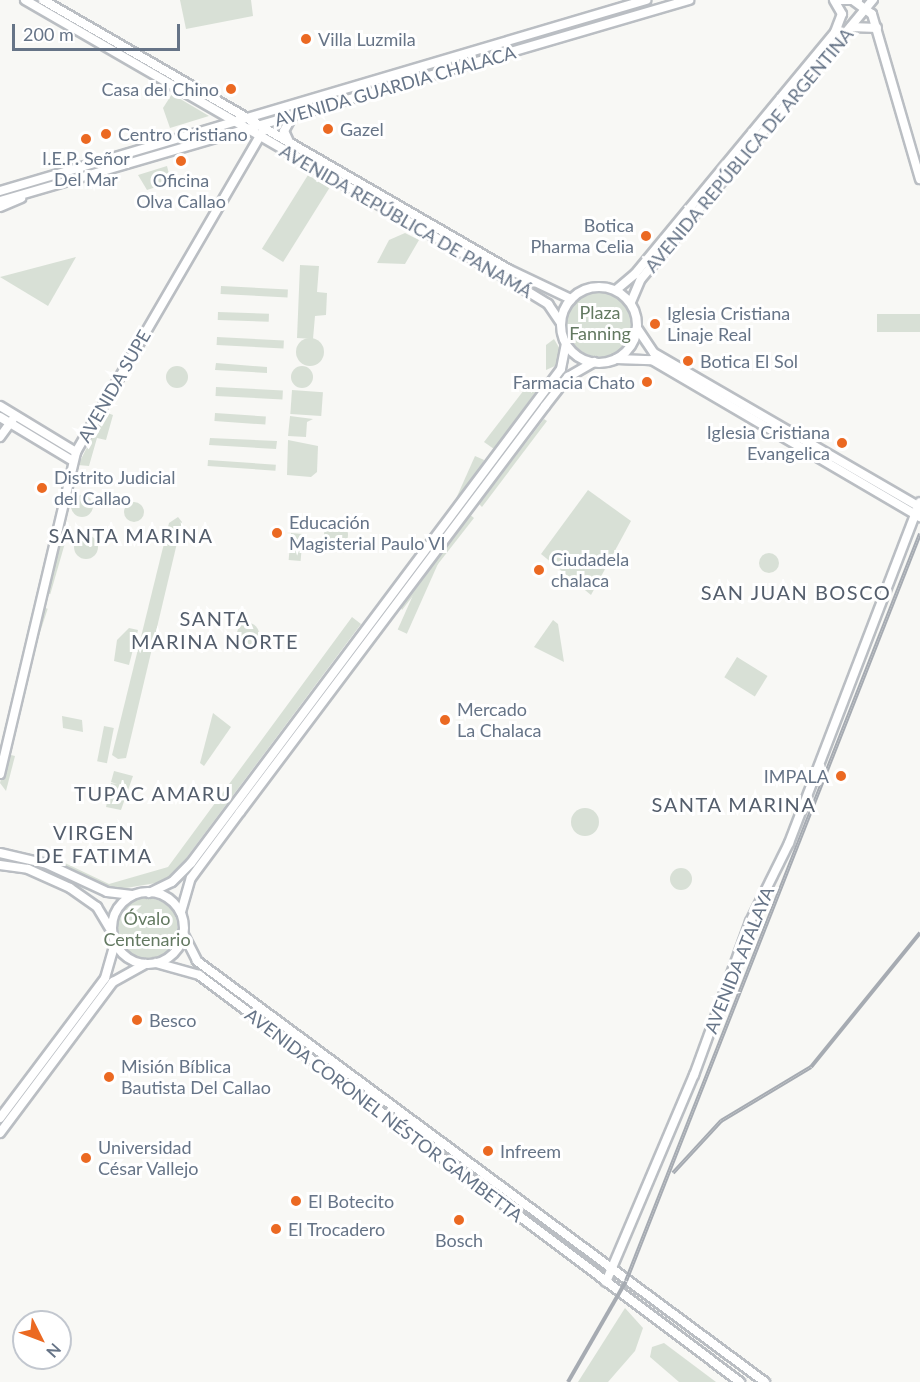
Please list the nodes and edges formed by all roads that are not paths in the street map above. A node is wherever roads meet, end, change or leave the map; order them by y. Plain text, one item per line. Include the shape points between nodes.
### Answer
1 (25, 0) edge
2 (43, 0) edge
3 (646, 0) edge
4 (689, 0) edge
5 (836, 0) edge
6 (856, 0) edge
7 (870, 3) edge
8 (569, 23) junction
9 (850, 27) junction
10 (877, 28) junction
11 (572, 34) junction
12 (472, 51) junction
13 (474, 63) junction
14 (333, 98) junction
15 (294, 115) junction
16 (246, 118) junction
17 (235, 121) junction
18 (248, 129) junction
19 (261, 130) junction
20 (290, 144) junction
21 (117, 155) junction
22 (121, 167) junction
23 (920, 179) edge
24 (0, 190) edge
25 (33, 194) junction
26 (0, 201) edge
27 (0, 207) edge
28 (616, 290) junction
29 (571, 299) junction
30 (630, 302) junction
31 (561, 323) junction
32 (637, 328) junction
33 (566, 343) junction
34 (616, 358) junction
35 (594, 362) junction
36 (0, 406) edge
37 (15, 415) junction
38 (0, 418) edge
39 (10, 423) junction
40 (2, 435) edge
41 (76, 452) junction
42 (73, 461) junction
43 (875, 485) junction
44 (919, 509) edge
45 (0, 774) edge
46 (0, 853) edge
47 (0, 865) edge
48 (149, 893) junction
49 (135, 895) junction
50 (181, 912) junction
51 (112, 931) junction
52 (183, 933) junction
53 (115, 944) junction
54 (156, 963) junction
55 (145, 964) junction
56 (96, 998) junction
57 (33, 1082) junction
58 (0, 1118) edge
59 (0, 1133) edge
60 (614, 1271) junction
61 (606, 1282) junction
62 (740, 1382) edge
63 (765, 1382) edge

1 - 17 main road
2 - 16 main road, AVENIDA REPÚBLICA DE PANAMÁ
3 - 8 main road, AVENIDA GUARDIA CHALACA
4 - 11 main road, AVENIDA GUARDIA CHALACA
5 - 6 main road
5 - 28 main road, AVENIDA REPÚBLICA DE ARGENTINA via 842,14 835,32 635,274
6 - 7 main road
7 - 9 main road, AVENIDA REPÚBLICA DE ARGENTINA
7 - 10 main road
8 - 11 main road
8 - 12 main road, AVENIDA GUARDIA CHALACA
9 - 10 main road
9 - 30 main road, AVENIDA REPÚBLICA DE ARGENTINA via 641,279
10 - 23 main road
11 - 13 main road, AVENIDA GUARDIA CHALACA
12 - 13 main road
12 - 14 main road, AVENIDA GUARDIA CHALACA
13 - 14 main road, AVENIDA GUARDIA CHALACA
14 - 15 main road, AVENIDA GUARDIA CHALACA
14 - 16 main road, AVENIDA GUARDIA CHALACA
15 - 19 main road, AVENIDA GUARDIA CHALACA
15 - 20 main road via 284,131
16 - 17 main road, AVENIDA GUARDIA CHALACA
16 - 19 main road, AVENIDA REPÚBLICA DE PANAMÁ
17 - 18 main road
17 - 21 main road, AVENIDA GUARDIA CHALACA
18 - 19 main road, AVENIDA GUARDIA CHALACA
18 - 22 main road, AVENIDA GUARDIA CHALACA
19 - 20 main road, AVENIDA REPÚBLICA DE PANAMÁ
19 - 31 main road, AVENIDA REPÚBLICA DE PANAMÁ via 548,304
19 - 41 main road, AVENIDA SUPE
20 - 29 main road, AVENIDA REPÚBLICA DE PANAMÁ via 508,269
21 - 22 main road
21 - 24 main road, AVENIDA GUARDIA CHALACA
22 - 25 main road, AVENIDA GUARDIA CHALACA
25 - 26 main road, AVENIDA GUARDIA CHALACA
25 - 27 main road, AVENIDA GUARDIA CHALACA
28 - 29 main road via 597,286
28 - 30 main road
29 - 31 main road
30 - 32 main road
31 - 33 main road
32 - 34 main road via 631,346
32 - 43 main road via 654,353
33 - 35 main road
33 - 48 main road via 561,369 191,863 172,882
34 - 35 main road
34 - 43 main road via 652,360
35 - 50 main road via 576,369 550,399 191,879
36 - 37 main road
37 - 39 main road
37 - 41 main road
38 - 39 main road
38 - 40 main road
39 - 40 main road
39 - 42 main road
41 - 42 main road, AVENIDA SUPE
42 - 45 main road, AVENIDA SUPE
43 - 44 main road
44 - 60 main road, AVENIDA ATALAYA via 787,849 750,922
46 - 49 main road via 47,864 107,892
47 - 51 main road via 28,869 70,888 97,907
48 - 49 main road
48 - 50 main road via 164,897
49 - 51 main road via 119,908
50 - 52 main road
51 - 53 main road
52 - 54 main road via 176,951
52 - 60 main road, AVENIDA CORONEL NÉSTOR GAMBETTA via 197,961
53 - 55 main road via 125,957
53 - 56 main road via 109,971
54 - 55 main road
54 - 61 main road, AVENIDA CORONEL NÉSTOR GAMBETTA via 199,975
55 - 56 main road via 120,976
56 - 57 main road
57 - 58 main road
57 - 59 main road
60 - 61 main road, AVENIDA ATALAYA
60 - 63 main road, AVENIDA CORONEL NÉSTOR GAMBETTA
61 - 62 main road, AVENIDA CORONEL NÉSTOR GAMBETTA

